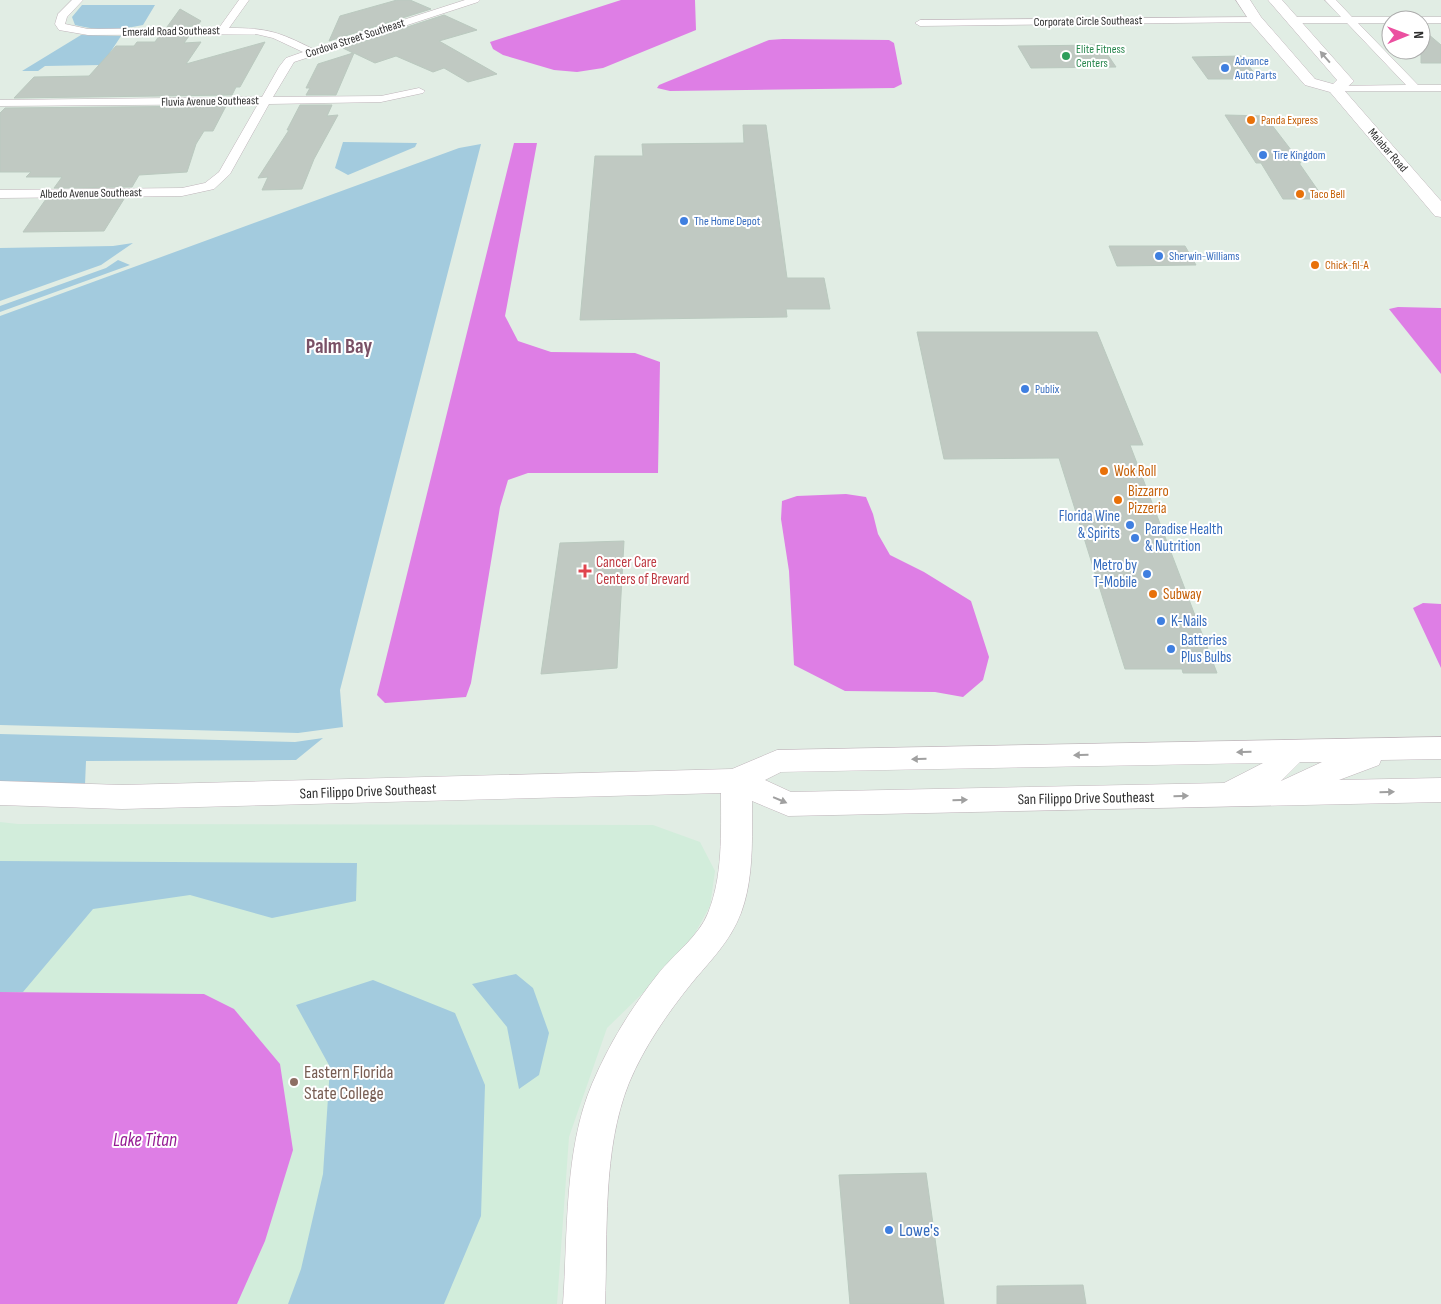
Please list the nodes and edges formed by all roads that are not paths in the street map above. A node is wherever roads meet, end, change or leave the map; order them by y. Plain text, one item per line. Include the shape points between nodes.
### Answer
1 (78, 0) edge
2 (244, 0) edge
3 (475, 0) edge
4 (1242, 0) edge
5 (1275, 0) edge
6 (1330, 0) edge
7 (1256, 20) junction
8 (1292, 20) junction
9 (1348, 20) junction
10 (1441, 20) edge
11 (920, 23) dead end
12 (222, 31) junction
13 (310, 52) junction
14 (1416, 88) junction
15 (1441, 88) edge
16 (1335, 89) junction
17 (419, 91) dead end
18 (266, 101) junction
19 (0, 103) edge
20 (182, 192) joint
21 (0, 194) edge
22 (1441, 212) edge
23 (1441, 748) edge
24 (1391, 750) junction
25 (1292, 751) junction
26 (736, 781) junction
27 (1441, 790) edge
28 (1288, 793) junction
29 (0, 794) edge
30 (1227, 795) junction
31 (584, 1304) edge

1 - 12 street, Emerald Road Southeast via 62,16 60,24 63,28 88,32
2 - 12 street
3 - 13 street, Cordova Street Southeast
4 - 7 street
5 - 8 street
6 - 9 street
7 - 11 street, Corporate Circle Southeast
7 - 16 street via 1310,82
8 - 9 street
16 -> 8 street via 1346,81
9 - 10 street
9 - 14 street
12 - 13 street, Emerald Road Southeast via 256,31 276,35
13 - 18 street, Cordova Street Southeast via 290,60
14 - 15 street
14 - 16 street
16 - 22 street, Malabar Road
17 - 18 street, Fluvia Avenue Southeast via 381,99
18 - 19 street, Fluvia Avenue Southeast
18 - 20 street, Cordova Street Southeast via 224,174 209,186
20 - 21 street, Albedo Avenue Southeast
23 - 24 street, San Filippo Drive Southeast
24 - 25 street, San Filippo Drive Southeast
24 - 28 street via 1338,767
25 -> 26 street, San Filippo Drive Southeast via 776,761
25 - 30 street via 1284,765
26 - 29 street, San Filippo Drive Southeast via 122,797
26 -> 30 street, San Filippo Drive Southeast via 788,804
26 - 31 street via 734,880 725,914 708,943 679,973 649,1013 620,1063 598,1121
28 -> 27 street, San Filippo Drive Southeast
28 - 30 street, San Filippo Drive Southeast

